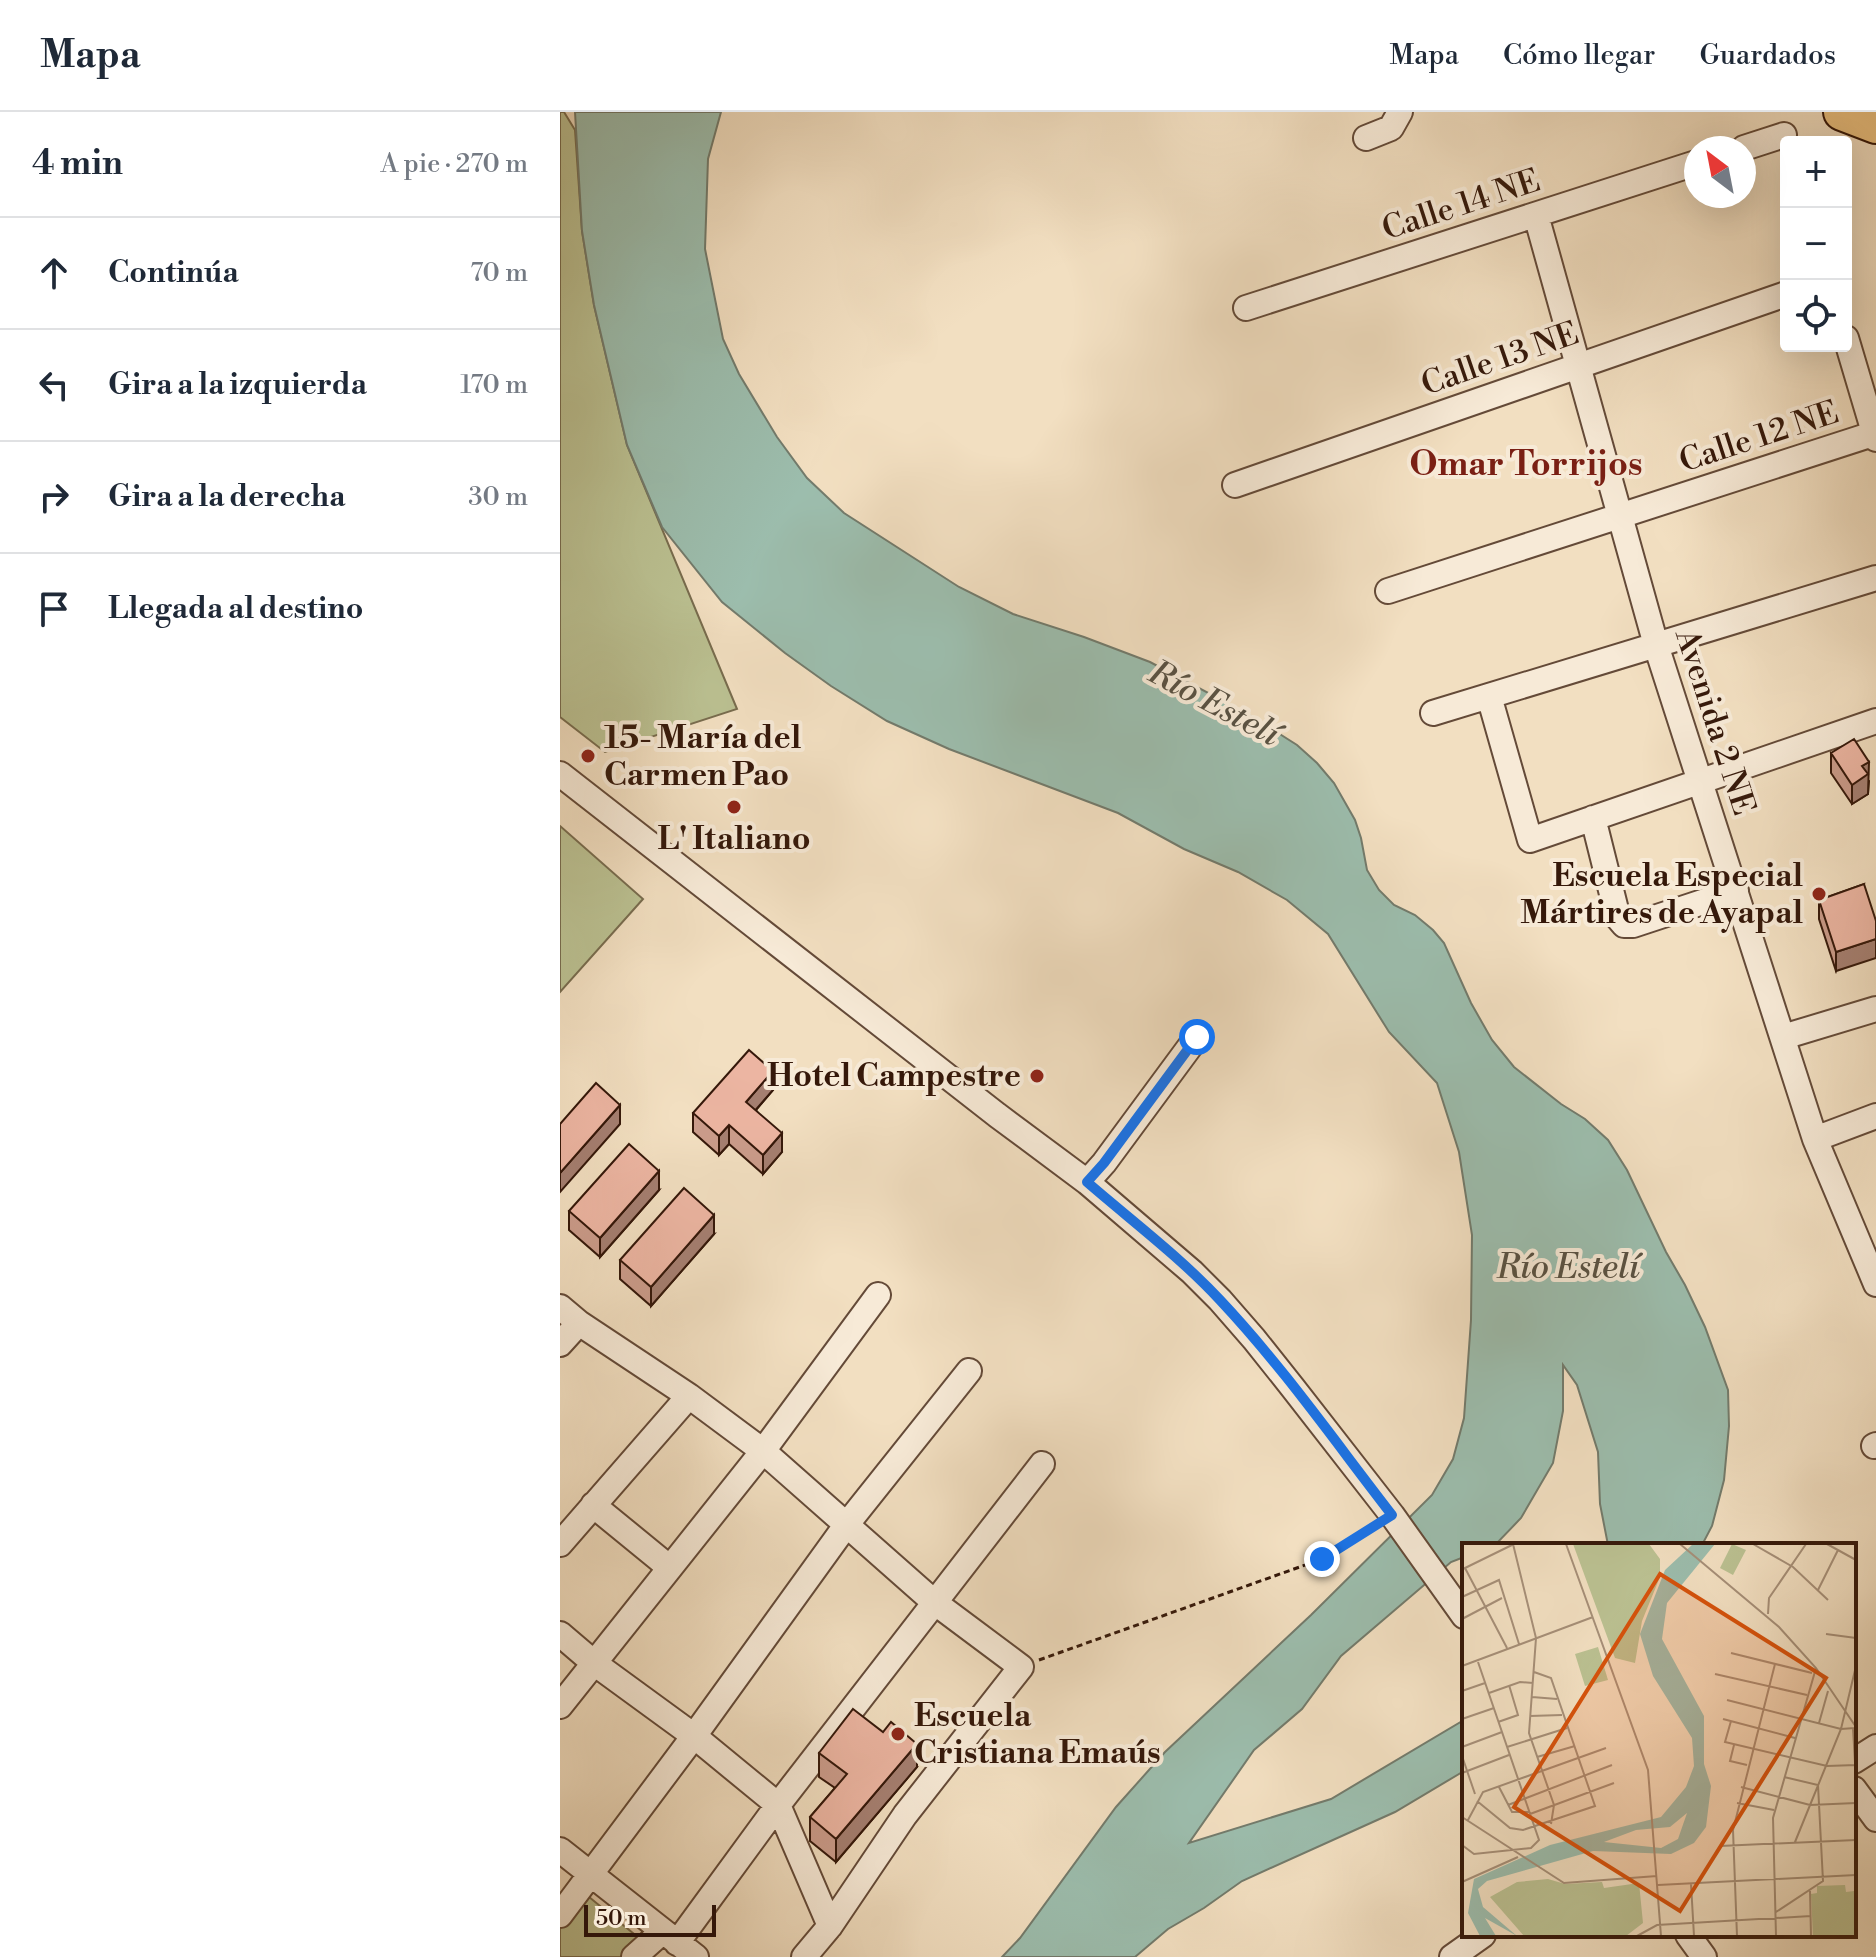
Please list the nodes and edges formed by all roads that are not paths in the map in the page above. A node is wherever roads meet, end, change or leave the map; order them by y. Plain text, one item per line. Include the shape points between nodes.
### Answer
1 (1400, 112) edge
2 (1786, 130) edge
3 (1366, 138) dead end
4 (1756, 143) edge
5 (1684, 167) edge
6 (1536, 215) junction
7 (1780, 296) edge
8 (1246, 308) dead end
9 (1850, 352) edge
10 (1579, 366) junction
11 (1875, 435) edge
12 (1235, 485) dead end
13 (1621, 516) junction
14 (1876, 578) edge
15 (1388, 591) dead end
16 (1656, 645) junction
17 (1489, 696) junction
18 (1433, 713) dead end
19 (1876, 721) edge
20 (560, 774) edge
21 (1700, 781) junction
22 (1593, 818) junction
23 (1736, 891) junction
24 (1876, 1009) edge
25 (1197, 1037) dead end
26 (1783, 1037) junction
27 (1876, 1116) edge
28 (1815, 1139) junction
29 (1087, 1182) junction
30 (1876, 1284) edge
31 (878, 1295) dead end
32 (570, 1315) edge
33 (560, 1344) edge
34 (969, 1371) dead end
35 (689, 1396) junction
36 (763, 1451) junction
37 (1042, 1464) dead end
38 (593, 1505) junction
39 (847, 1524) junction
40 (560, 1544) edge
41 (670, 1568) junction
42 (934, 1602) junction
43 (1462, 1613) edge
44 (560, 1634) edge
45 (594, 1663) junction
46 (560, 1706) edge
47 (694, 1736) junction
48 (1876, 1747) edge
49 (1856, 1760) edge
50 (1856, 1792) edge
51 (778, 1805) junction
52 (1876, 1819) edge
53 (560, 1850) edge
54 (591, 1873) junction
55 (560, 1915) edge
56 (830, 1926) junction
57 (1480, 1937) edge
58 (1689, 1937) edge
59 (679, 1944) edge
60 (634, 1957) edge
61 (804, 1957) edge
62 (1452, 1957) edge
63 (1704, 1957) edge

1 - 3 street via 1391,128
2 - 4 street
5 - 6 street, Calle 14 NE
6 - 8 street, Calle 14 NE
6 - 10 street, Avenida 2 NE
7 - 10 street, Calle 13 NE
9 - 11 street
10 - 12 street, Calle 13 NE
10 - 13 street, Avenida 2 NE
11 - 13 street, Calle 12 NE
13 - 15 street, Calle 12 NE
13 - 16 street, Avenida 2 NE
14 - 16 street
16 - 17 street
16 - 21 street, Avenida 2 NE
17 - 18 street
17 - 22 street via 1530,840
19 - 21 street
20 - 29 street
21 - 22 street
21 - 23 street, Avenida 2 NE
22 - 23 street via 1624,925
23 - 26 street, Avenida 2 NE
24 - 26 street
25 - 29 street
26 - 28 street, Avenida 2 NE
27 - 28 street
28 - 30 street, Avenida 2 NE
29 - 43 street via 1192,1272 1254,1339
31 - 36 street
32 - 33 street
32 - 35 street
34 - 39 street
35 - 36 street
35 - 38 street
36 - 39 street
36 - 41 street
37 - 42 street
38 - 40 street
38 - 41 street
39 - 42 street
39 - 47 street
41 - 45 street
42 - 51 street
42 - 56 street via 1021,1667 905,1815
44 - 45 street
45 - 46 street
45 - 47 street
47 - 51 street
47 - 54 street
48 - 49 street
50 - 52 street
51 - 56 street
51 - 59 street
53 - 54 street
54 - 55 street
54 - 59 street
56 - 61 street
57 - 62 street
58 - 63 street
59 - 60 street

